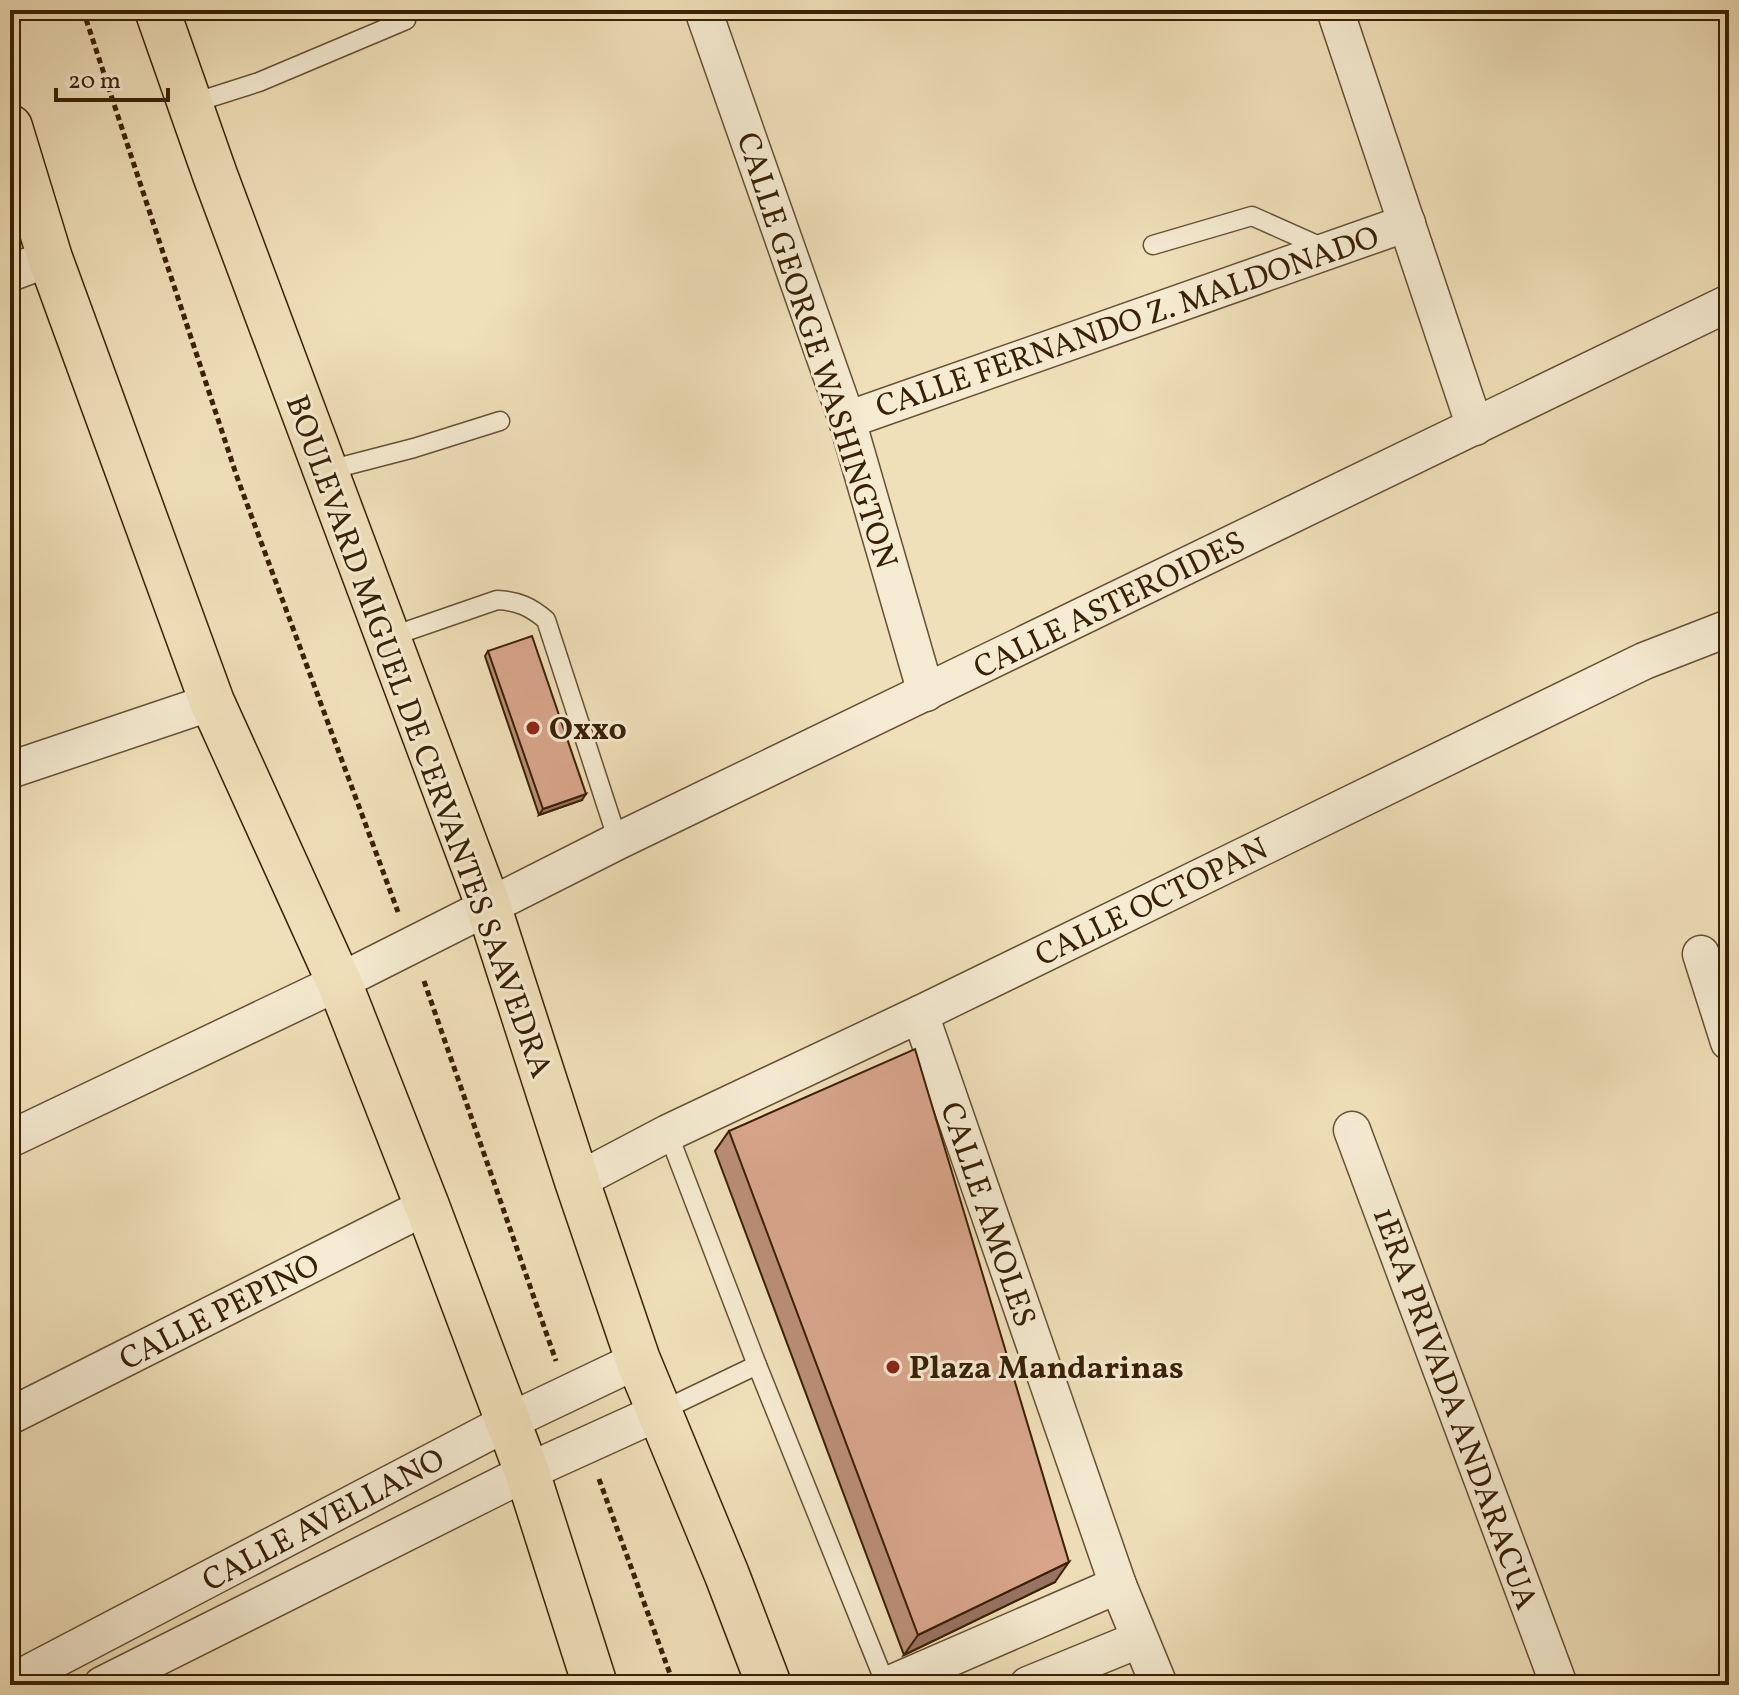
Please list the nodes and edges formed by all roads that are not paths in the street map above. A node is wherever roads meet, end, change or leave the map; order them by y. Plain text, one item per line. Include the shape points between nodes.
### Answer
1 (157, 10) edge
2 (703, 10) edge
3 (1335, 10) edge
4 (406, 20) dead end
5 (190, 104) junction
6 (10, 127) edge
7 (1407, 223) junction
8 (1153, 245) dead end
9 (1329, 251) junction
10 (50, 258) junction
11 (10, 273) edge
12 (1729, 303) edge
13 (847, 420) junction
14 (500, 421) dead end
15 (1475, 427) junction
16 (325, 471) junction
17 (1729, 628) edge
18 (387, 638) junction
19 (926, 693) junction
20 (212, 702) junction
21 (10, 770) edge
22 (618, 841) junction
23 (488, 905) junction
24 (1701, 954) dead end
25 (339, 982) junction
26 (920, 1014) junction
27 (1729, 1042) edge
28 (1352, 1130) dead end
29 (668, 1133) junction
30 (10, 1139) edge
31 (577, 1181) junction
32 (427, 1206) junction
33 (638, 1360) junction
34 (757, 1365) junction
35 (659, 1412) junction
36 (10, 1416) edge
37 (508, 1422) junction
38 (527, 1472) junction
39 (1118, 1585) junction
40 (1138, 1640) junction
41 (10, 1683) edge
42 (102, 1685) edge
43 (595, 1685) edge
44 (769, 1685) edge
45 (887, 1685) edge
46 (1028, 1685) edge
47 (1159, 1685) edge
48 (1559, 1685) edge

1 - 5 main road, BOULEVARD MIGUEL DE CERVANTES SAAVEDRA
2 - 13 street, CALLE GEORGE WASHINGTON
3 - 7 street
4 - 5 lane via 259,82
5 - 16 main road, BOULEVARD MIGUEL DE CERVANTES SAAVEDRA
6 - 10 main road
7 - 9 street, CALLE FERNANDO Z. MALDONADO
7 - 15 street
8 - 9 lane via 1252,216
9 - 13 street, CALLE FERNANDO Z. MALDONADO
10 - 11 street
10 - 20 main road
12 - 15 street, CALLE ASTEROIDES
13 - 19 street, CALLE GEORGE WASHINGTON
14 - 16 lane
15 - 19 street, CALLE ASTEROIDES
16 - 18 main road, BOULEVARD MIGUEL DE CERVANTES SAAVEDRA
17 - 26 street, CALLE OCTOPAN via 1644,661
18 - 22 lane via 497,600 532,608 546,620
18 - 23 main road, BOULEVARD MIGUEL DE CERVANTES SAAVEDRA
19 - 22 street, CALLE ASTEROIDES
20 - 21 street
20 - 25 main road
22 - 23 street, CALLE ASTEROIDES
23 - 25 street, CALLE ASTEROIDES
23 - 31 main road, BOULEVARD MIGUEL DE CERVANTES SAAVEDRA
24 - 27 street
25 - 30 street, CALLE ASTEROIDES
25 - 32 main road
26 - 29 street, CALLE OCTOPAN
26 - 39 street, CALLE AMOLES
28 - 48 street, 1ERA PRIVADA ANDARACUA
29 - 31 street, CALLE OCTOPAN
29 - 34 lane
31 - 33 main road, BOULEVARD MIGUEL DE CERVANTES SAAVEDRA
32 - 36 street, CALLE PEPINO
32 - 37 main road
33 - 35 main road, BOULEVARD MIGUEL DE CERVANTES SAAVEDRA
33 - 37 street, CALLE AVELLANO
34 - 35 lane
34 - 45 lane
35 - 38 street, CALLE AVELLANO
35 - 44 main road, BOULEVARD MIGUEL DE CERVANTES SAAVEDRA
37 - 38 main road
37 - 41 street, CALLE AVELLANO
38 - 42 street, CALLE AVELLANO
38 - 43 main road
39 - 40 street, CALLE AMOLES
39 - 45 street via 1054,1606
40 - 46 street
40 - 47 street, CALLE AMOLES

